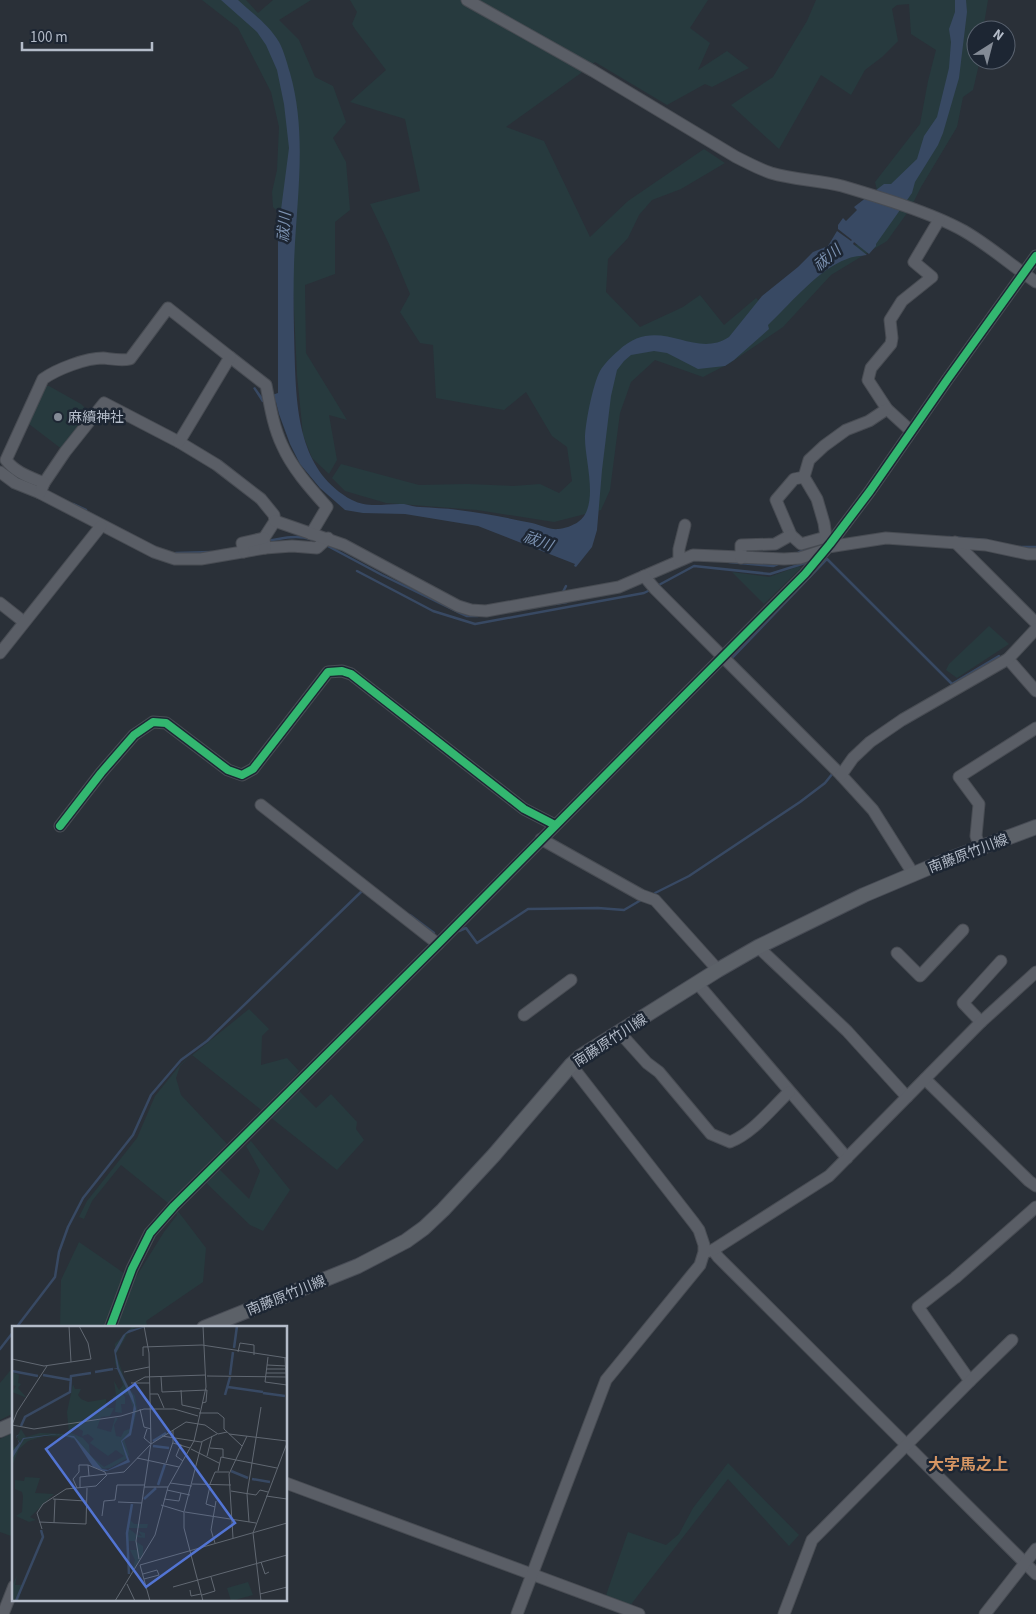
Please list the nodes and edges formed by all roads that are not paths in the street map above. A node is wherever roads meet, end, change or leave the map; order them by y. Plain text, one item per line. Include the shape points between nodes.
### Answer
1 (467, 0) edge
2 (939, 220) junction
3 (1036, 256) edge
4 (1024, 274) junction
5 (1036, 282) edge
6 (230, 356) junction
7 (887, 409) junction
8 (911, 431) junction
9 (179, 442) junction
10 (0, 472) edge
11 (804, 476) junction
12 (42, 488) junction
13 (275, 521) junction
14 (685, 525) dead end
15 (101, 526) junction
16 (311, 534) junction
17 (791, 535) junction
18 (328, 538) junction
19 (955, 542) junction
20 (265, 543) junction
21 (827, 545) junction
22 (1036, 554) edge
23 (741, 558) junction
24 (679, 560) junction
25 (646, 578) junction
26 (0, 602) edge
27 (24, 622) junction
28 (1036, 623) edge
29 (1036, 629) edge
30 (0, 653) edge
31 (722, 656) junction
32 (1008, 659) junction
33 (1036, 691) edge
34 (1036, 728) edge
35 (842, 775) junction
36 (261, 805) dead end
37 (555, 825) junction
38 (60, 826) dead end
39 (1036, 827) edge
40 (540, 839) junction
41 (980, 848) junction
42 (914, 875) junction
43 (963, 930) dead end
44 (438, 944) junction
45 (758, 947) junction
46 (897, 953) dead end
47 (1001, 962) dead end
48 (718, 970) junction
49 (1036, 972) edge
50 (571, 980) dead end
51 (697, 983) junction
52 (524, 1015) dead end
53 (981, 1022) junction
54 (620, 1033) junction
55 (571, 1065) junction
56 (925, 1079) junction
57 (789, 1092) junction
58 (907, 1097) junction
59 (847, 1158) junction
60 (1036, 1186) edge
61 (1036, 1207) edge
62 (709, 1251) junction
63 (111, 1326) edge
64 (209, 1326) edge
65 (1012, 1340) dead end
66 (970, 1381) junction
67 (12, 1425) edge
68 (0, 1430) edge
69 (908, 1445) junction
70 (288, 1484) edge
71 (1036, 1550) edge
72 (1026, 1564) junction
73 (532, 1574) junction
74 (1036, 1574) edge
75 (12, 1591) edge
76 (3, 1614) edge
77 (518, 1614) edge
78 (640, 1614) edge
79 (784, 1614) edge
80 (985, 1614) edge

1 - 2 street via 759,168 826,182
2 - 4 street via 973,236
2 - 7 street via 914,262 932,277 902,301 890,320 891,344 871,368 868,380
3 - 4 street
4 - 5 street
4 - 8 street
6 - 9 street
6 - 12 street via 168,308 130,359 93,359 43,379 6,460
6 - 16 street via 266,385 282,445 295,468 327,507
7 - 8 street
7 - 11 street via 846,430 824,446 810,460
8 - 21 street
9 - 12 street via 104,403 65,452
9 - 13 street via 243,484 261,499
10 - 12 street via 14,483
11 - 17 street via 794,479 776,500
11 - 21 street via 817,499
12 - 15 street
13 - 16 street
13 - 20 street
14 - 24 street
15 - 20 street via 175,559 201,559
15 - 27 street
16 - 18 street
17 - 21 street via 801,544
17 - 23 street via 775,544 741,545
18 - 20 street via 317,548
18 - 25 street via 471,610 575,595
19 - 21 street via 886,538
19 - 22 street
19 - 28 street
21 - 23 street via 796,559
21 - 31 street via 796,583
23 - 24 street via 700,554
24 - 25 street
25 - 31 street
26 - 27 street
27 - 30 street
29 - 32 street
31 - 35 street
31 - 37 street
32 - 33 street
32 - 35 street via 870,742 853,758
34 - 41 street via 959,777 979,804 976,836
35 - 42 street via 874,810
36 - 44 street
37 - 38 street via 524,809 351,674 342,671 328,672 253,769 242,775 228,770 166,723 153,722 134,735
37 - 40 street
39 - 41 main road, 南藤原竹川線
40 - 44 street
40 - 48 street via 655,900
41 - 42 main road, 南藤原竹川線
42 - 45 main road, 南藤原竹川線 via 864,895
43 - 46 street via 920,976
44 - 63 street via 150,1233 132,1269
45 - 48 main road, 南藤原竹川線
45 - 58 street via 847,1031
47 - 53 street via 963,1003
48 - 51 main road, 南藤原竹川線
49 - 53 street
50 - 52 street
51 - 54 main road, 南藤原竹川線
51 - 57 street
53 - 56 street
54 - 55 main road, 南藤原竹川線
54 - 57 street via 659,1072 711,1134 730,1142 754,1126
55 - 62 street via 694,1222
55 - 64 main road, 南藤原竹川線 via 443,1210 406,1241 358,1266
56 - 58 street
56 - 60 street
57 - 59 street
58 - 59 street
59 - 62 street via 829,1176
61 - 66 street via 918,1307
62 - 69 street
62 - 73 street via 606,1380
65 - 66 street
66 - 69 street
67 - 68 main road
69 - 72 street
69 - 79 street via 812,1540
70 - 73 street
71 - 72 street
72 - 74 street
72 - 80 street
73 - 77 street
73 - 78 street
75 - 76 street

